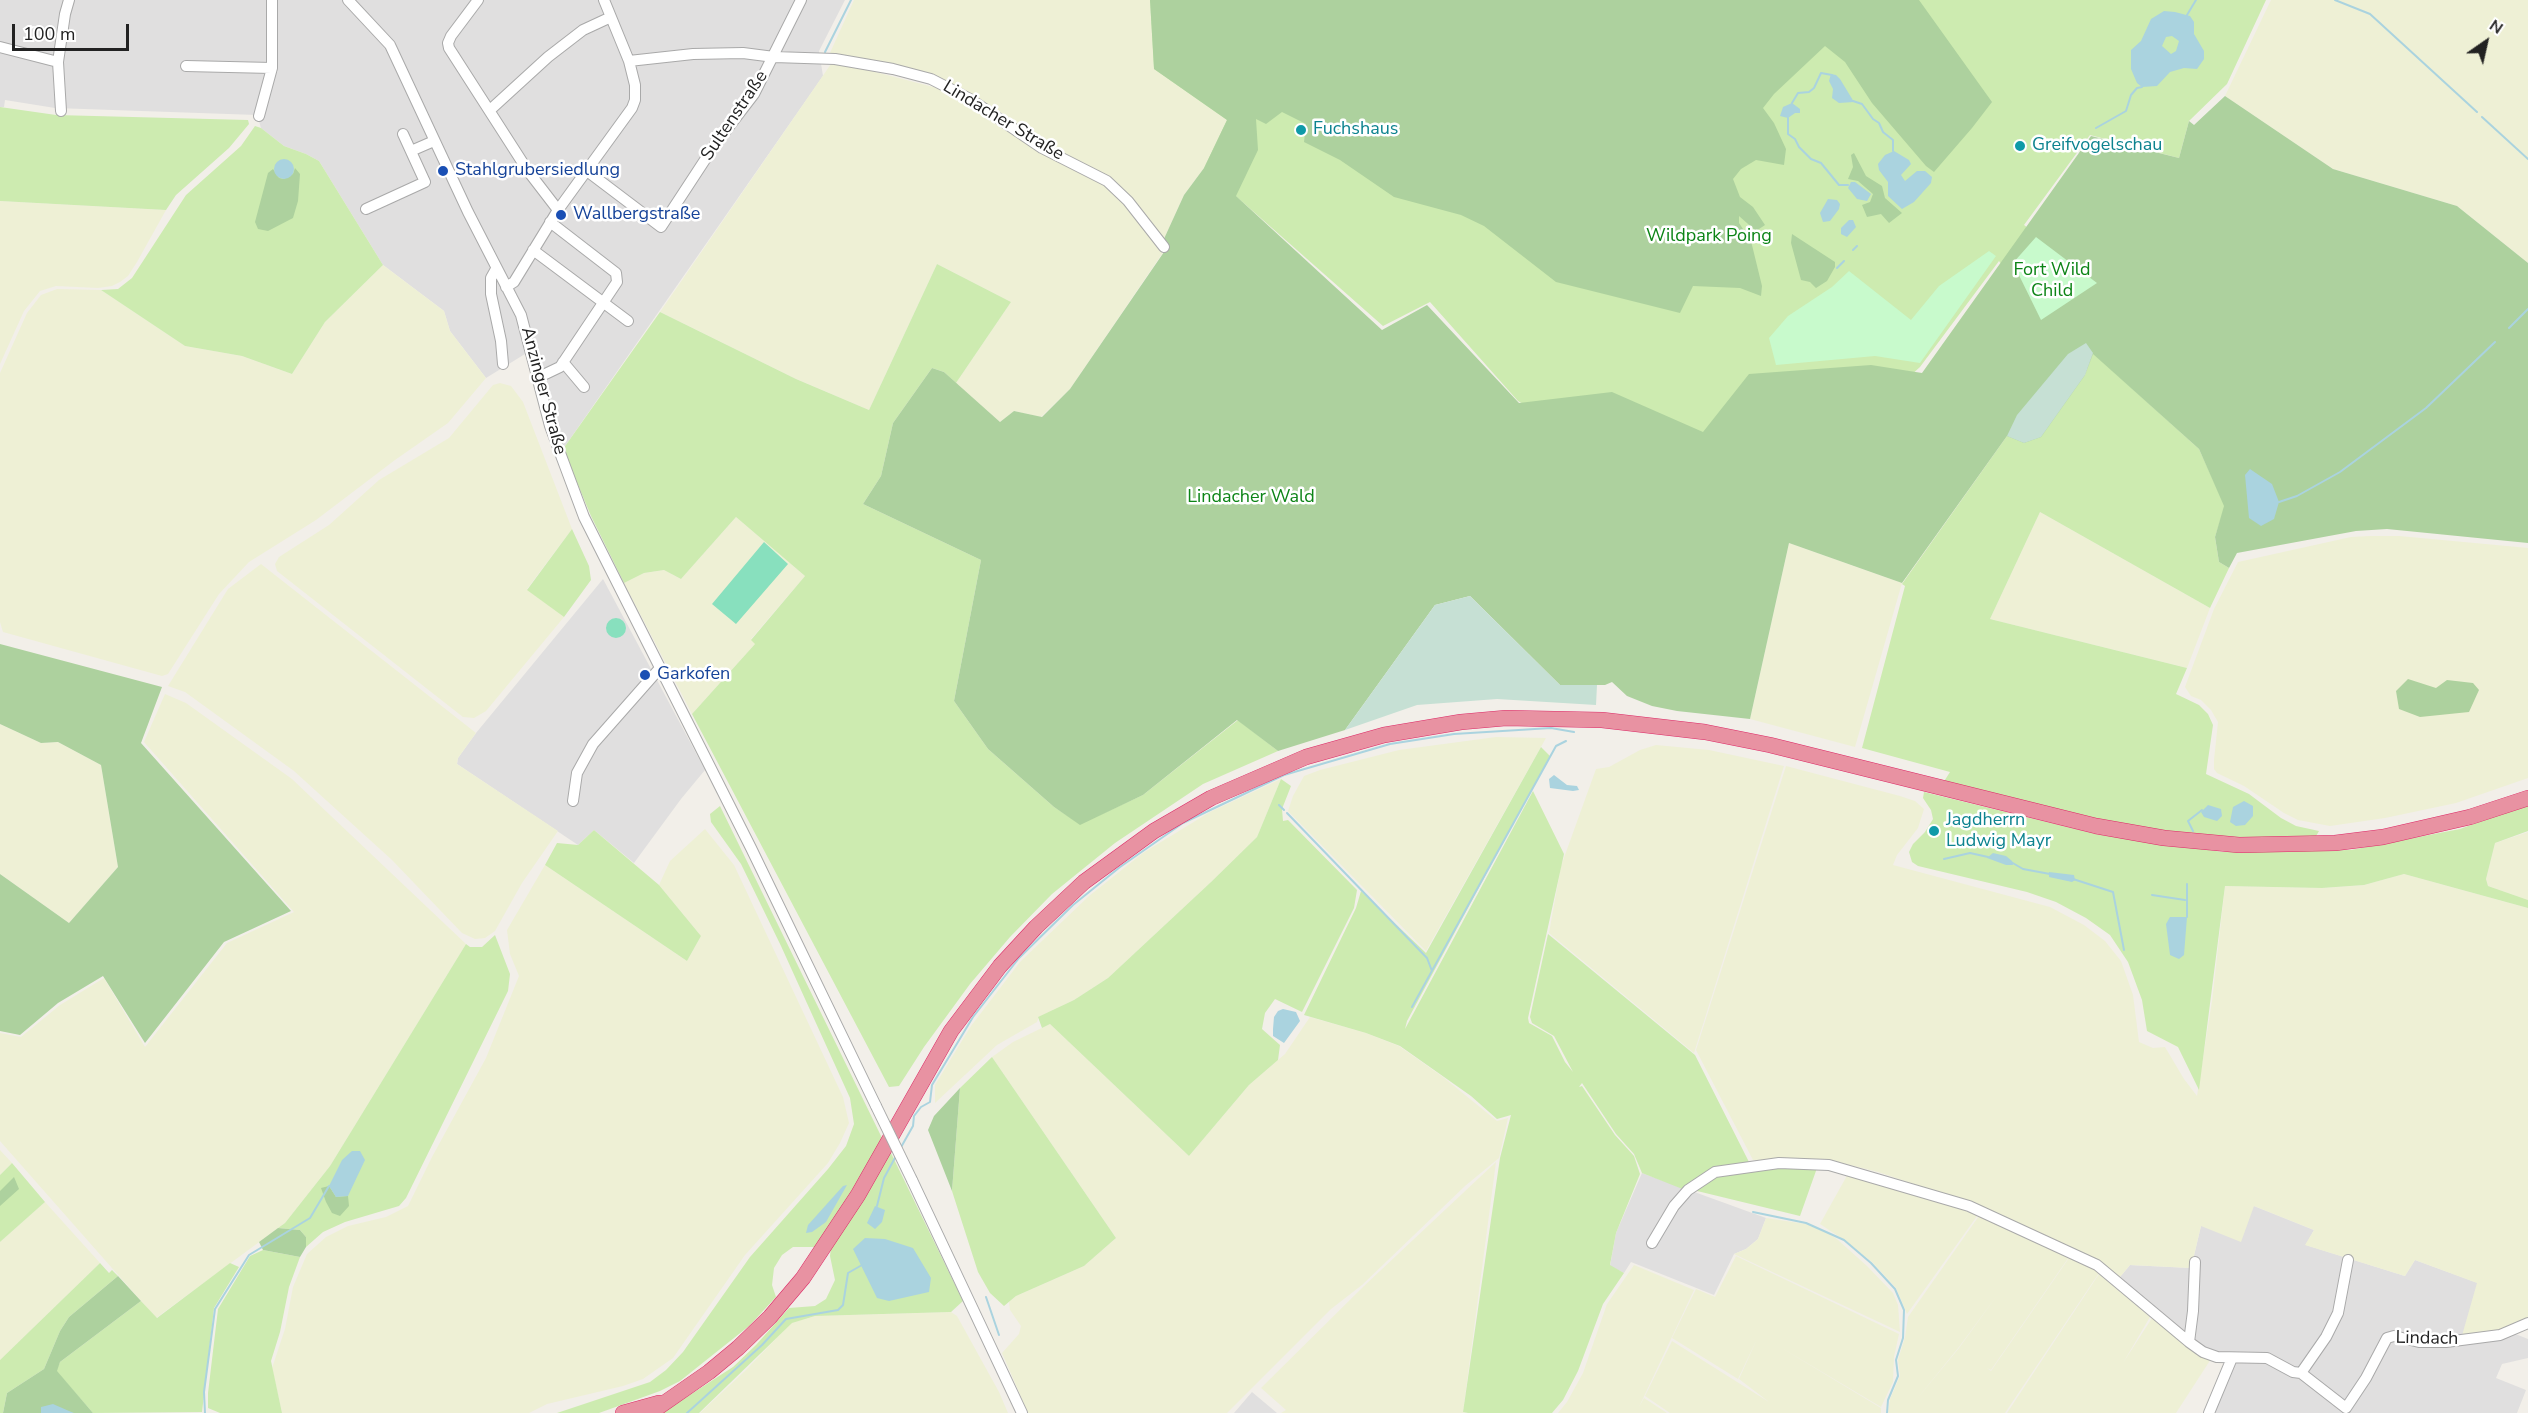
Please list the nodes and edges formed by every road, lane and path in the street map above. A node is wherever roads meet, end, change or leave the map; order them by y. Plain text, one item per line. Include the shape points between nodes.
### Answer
1 (69, 0) edge
2 (272, 0) edge
3 (348, 0) edge
4 (478, 0) edge
5 (604, 0) edge
6 (801, 0) edge
7 (611, 17) junction
8 (0, 47) edge
9 (774, 57) junction
10 (629, 61) junction
11 (58, 62) junction
12 (186, 66) dead end
13 (272, 68) junction
14 (490, 110) junction
15 (61, 111) dead end
16 (259, 116) dead end
17 (403, 134) dead end
18 (434, 141) junction
19 (411, 151) junction
20 (587, 171) junction
21 (366, 209) dead end
22 (558, 210) junction
23 (550, 222) junction
24 (1164, 247) dead end
25 (533, 250) junction
26 (496, 268) junction
27 (506, 287) junction
28 (603, 304) junction
29 (628, 321) dead end
30 (563, 362) junction
31 (503, 364) dead end
32 (537, 378) junction
33 (584, 387) dead end
34 (660, 669) junction
35 (2528, 798) edge
36 (573, 801) dead end
37 (1652, 1243) dead end
38 (2348, 1260) dead end
39 (2195, 1262) dead end
40 (2528, 1323) edge
41 (2189, 1342) junction
42 (2232, 1358) junction
43 (2301, 1373) junction
44 (664, 1402) junction
45 (2349, 1411) edge
46 (623, 1413) edge
47 (643, 1413) edge
48 (650, 1413) edge
49 (1022, 1413) edge
50 (2208, 1413) edge

1 - 11 street
2 - 13 street
3 - 18 street, Anzinger Straße via 390,45
4 - 14 street via 448,43
5 - 7 street
6 - 9 street, Sultenstraße
7 - 10 street
7 - 14 street via 583,30
8 - 11 street
9 - 10 street, Lindacher Straße via 693,54
9 - 20 street, Sultenstraße via 754,94 661,227
9 - 24 street, Lindacher Straße via 866,63 941,84 1042,148 1107,181
10 - 20 street via 635,85 632,108
11 - 15 street
12 - 13 street
13 - 16 street
14 - 22 street
17 - 19 street
18 - 19 street
18 - 26 street, Anzinger Straße
19 - 21 street via 425,182
20 - 22 street
22 - 23 street
23 - 25 street
23 - 28 street via 616,273 617,282
25 - 27 street via 514,282
25 - 28 street
26 - 27 street, Anzinger Straße
26 - 31 street, Anzinger Straße via 490,294
27 - 32 street, Anzinger Straße via 524,323
28 - 29 street
28 - 30 street
30 - 32 street
30 - 33 street
32 - 34 street, Anzinger Straße via 560,458 584,517
34 - 36 street via 593,744 577,773
34 - 49 street, Anzinger Straße, bridge via 751,848
35 - 44 highway via 2470,817 2383,837 2324,844 2239,845 2096,826 1770,744 1602,720 1506,718 1452,723 1384,735 1306,757 1211,798 1154,831 1084,882 1036,927 1000,966 951,1031 858,1195 803,1278 738,1347
37 - 41 street, Lindach via 1688,1190 1715,1172 1779,1163 1829,1165 1969,1206 2097,1265
38 - 43 street via 2338,1313
39 - 41 street
40 - 45 street, Lindach via 2482,1338 2446,1342 2387,1338
41 - 42 street, Lindach via 2217,1357
42 - 43 street, Lindach via 2267,1358
42 - 50 street
43 - 45 street, Lindach
44 - 46 highway
44 - 47 highway
44 - 48 highway

